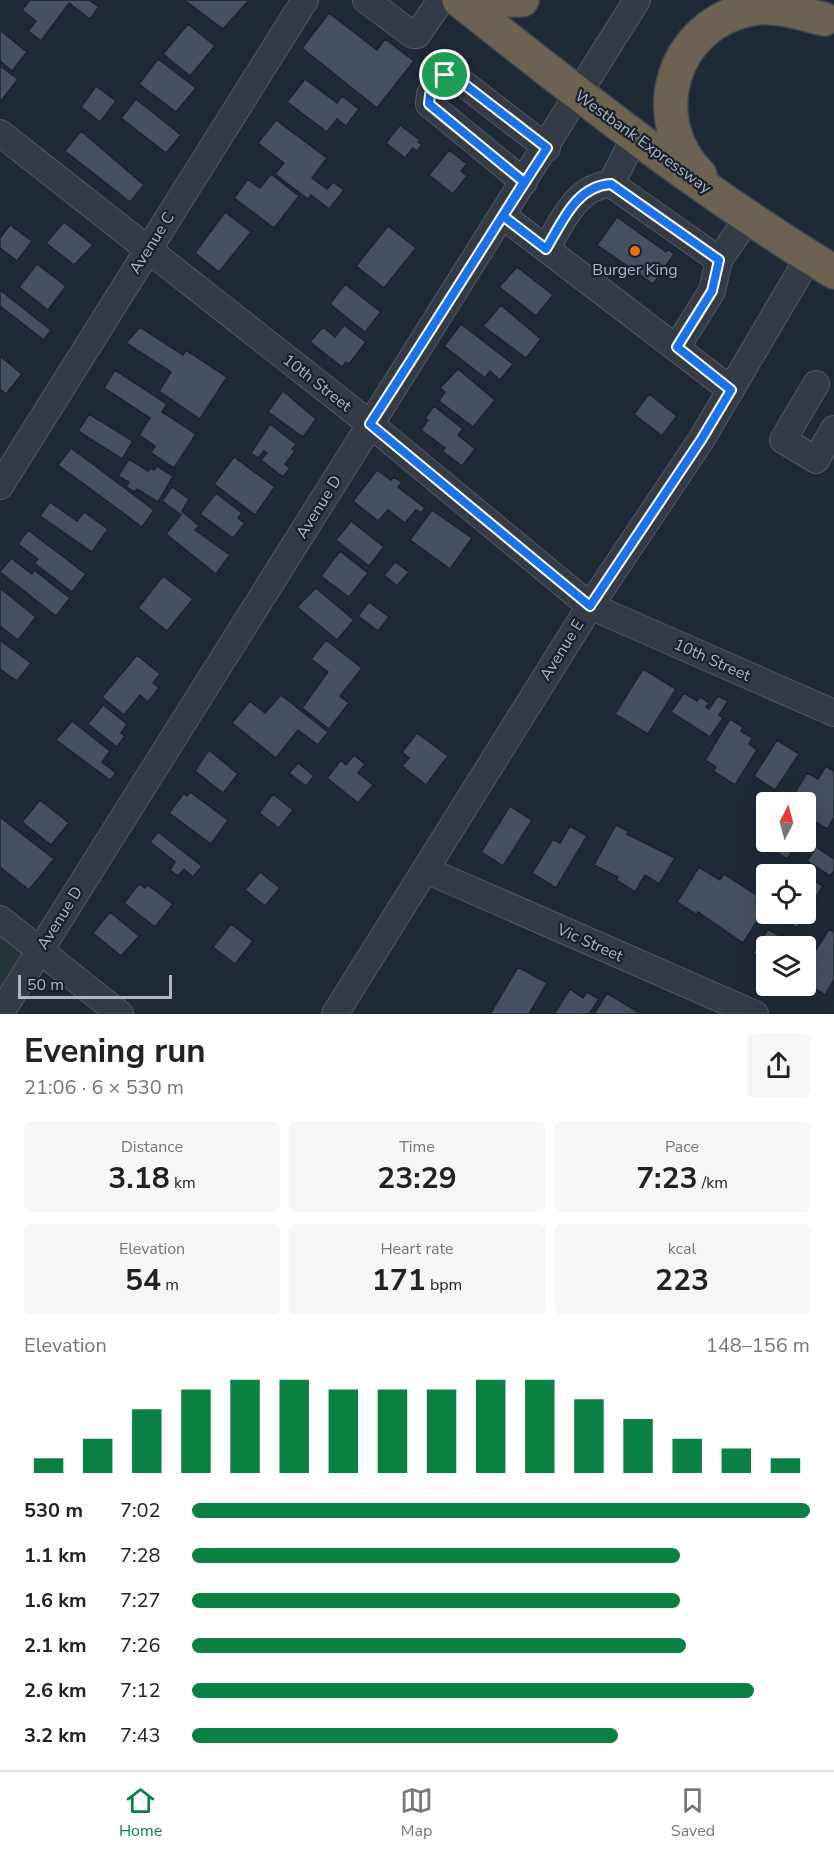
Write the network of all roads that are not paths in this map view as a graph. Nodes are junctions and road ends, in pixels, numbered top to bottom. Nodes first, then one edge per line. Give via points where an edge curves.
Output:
1 (305, 0) edge
2 (366, 0) edge
3 (441, 0) edge
4 (459, 0) edge
5 (489, 0) edge
6 (522, 0) edge
7 (637, 0) edge
8 (798, 0) edge
9 (831, 22) edge
10 (580, 96) junction
11 (0, 133) edge
12 (635, 136) junction
13 (547, 148) junction
14 (524, 182) junction
15 (611, 184) junction
16 (740, 212) junction
17 (503, 216) junction
18 (148, 249) junction
19 (546, 249) junction
20 (719, 260) junction
21 (822, 265) edge
22 (677, 347) junction
23 (816, 384) dead end
24 (731, 390) junction
25 (370, 424) junction
26 (834, 429) edge
27 (0, 486) edge
28 (590, 606) junction
29 (834, 713) edge
30 (426, 870) junction
31 (0, 919) edge
32 (40, 951) junction
33 (0, 1014) edge
34 (120, 1014) edge
35 (335, 1014) edge
36 (755, 1014) edge

1 - 18 street, Avenue C
2 - 3 street via 413,35 417,35
4 - 10 highway, Westbank Expressway
5 - 6 highway
7 - 10 street, Avenue D
8 - 9 highway
9 - 16 highway via 782,9 752,8 721,19 703,31 675,71 672,115 676,139 691,166
10 - 12 highway, Westbank Expressway
10 - 13 street, Avenue D
11 - 18 street, 10th Street
12 - 15 street
12 - 16 highway, Westbank Expressway
13 - 14 street, Avenue D
13 - 14 street via 451,74 445,75 430,94 429,104
14 - 17 street, Avenue D
15 - 19 street via 584,191
15 - 20 street
16 - 20 street
16 - 21 highway, Westbank Expressway
17 - 19 street
17 - 25 street, Avenue D
18 - 25 street, 10th Street
18 - 27 street, Avenue C
19 - 22 street
20 - 22 street via 712,291
21 - 24 street, Avenue E
22 - 24 street
23 - 26 street via 783,440 816,460
24 - 28 street, Avenue E
25 - 28 street, 10th Street
25 - 32 street, Avenue D
28 - 29 street, 10th Street
28 - 30 street, Avenue E
30 - 35 street, Avenue E
30 - 36 street, Vic Street
31 - 32 street
32 - 33 street, Avenue D
32 - 34 street

